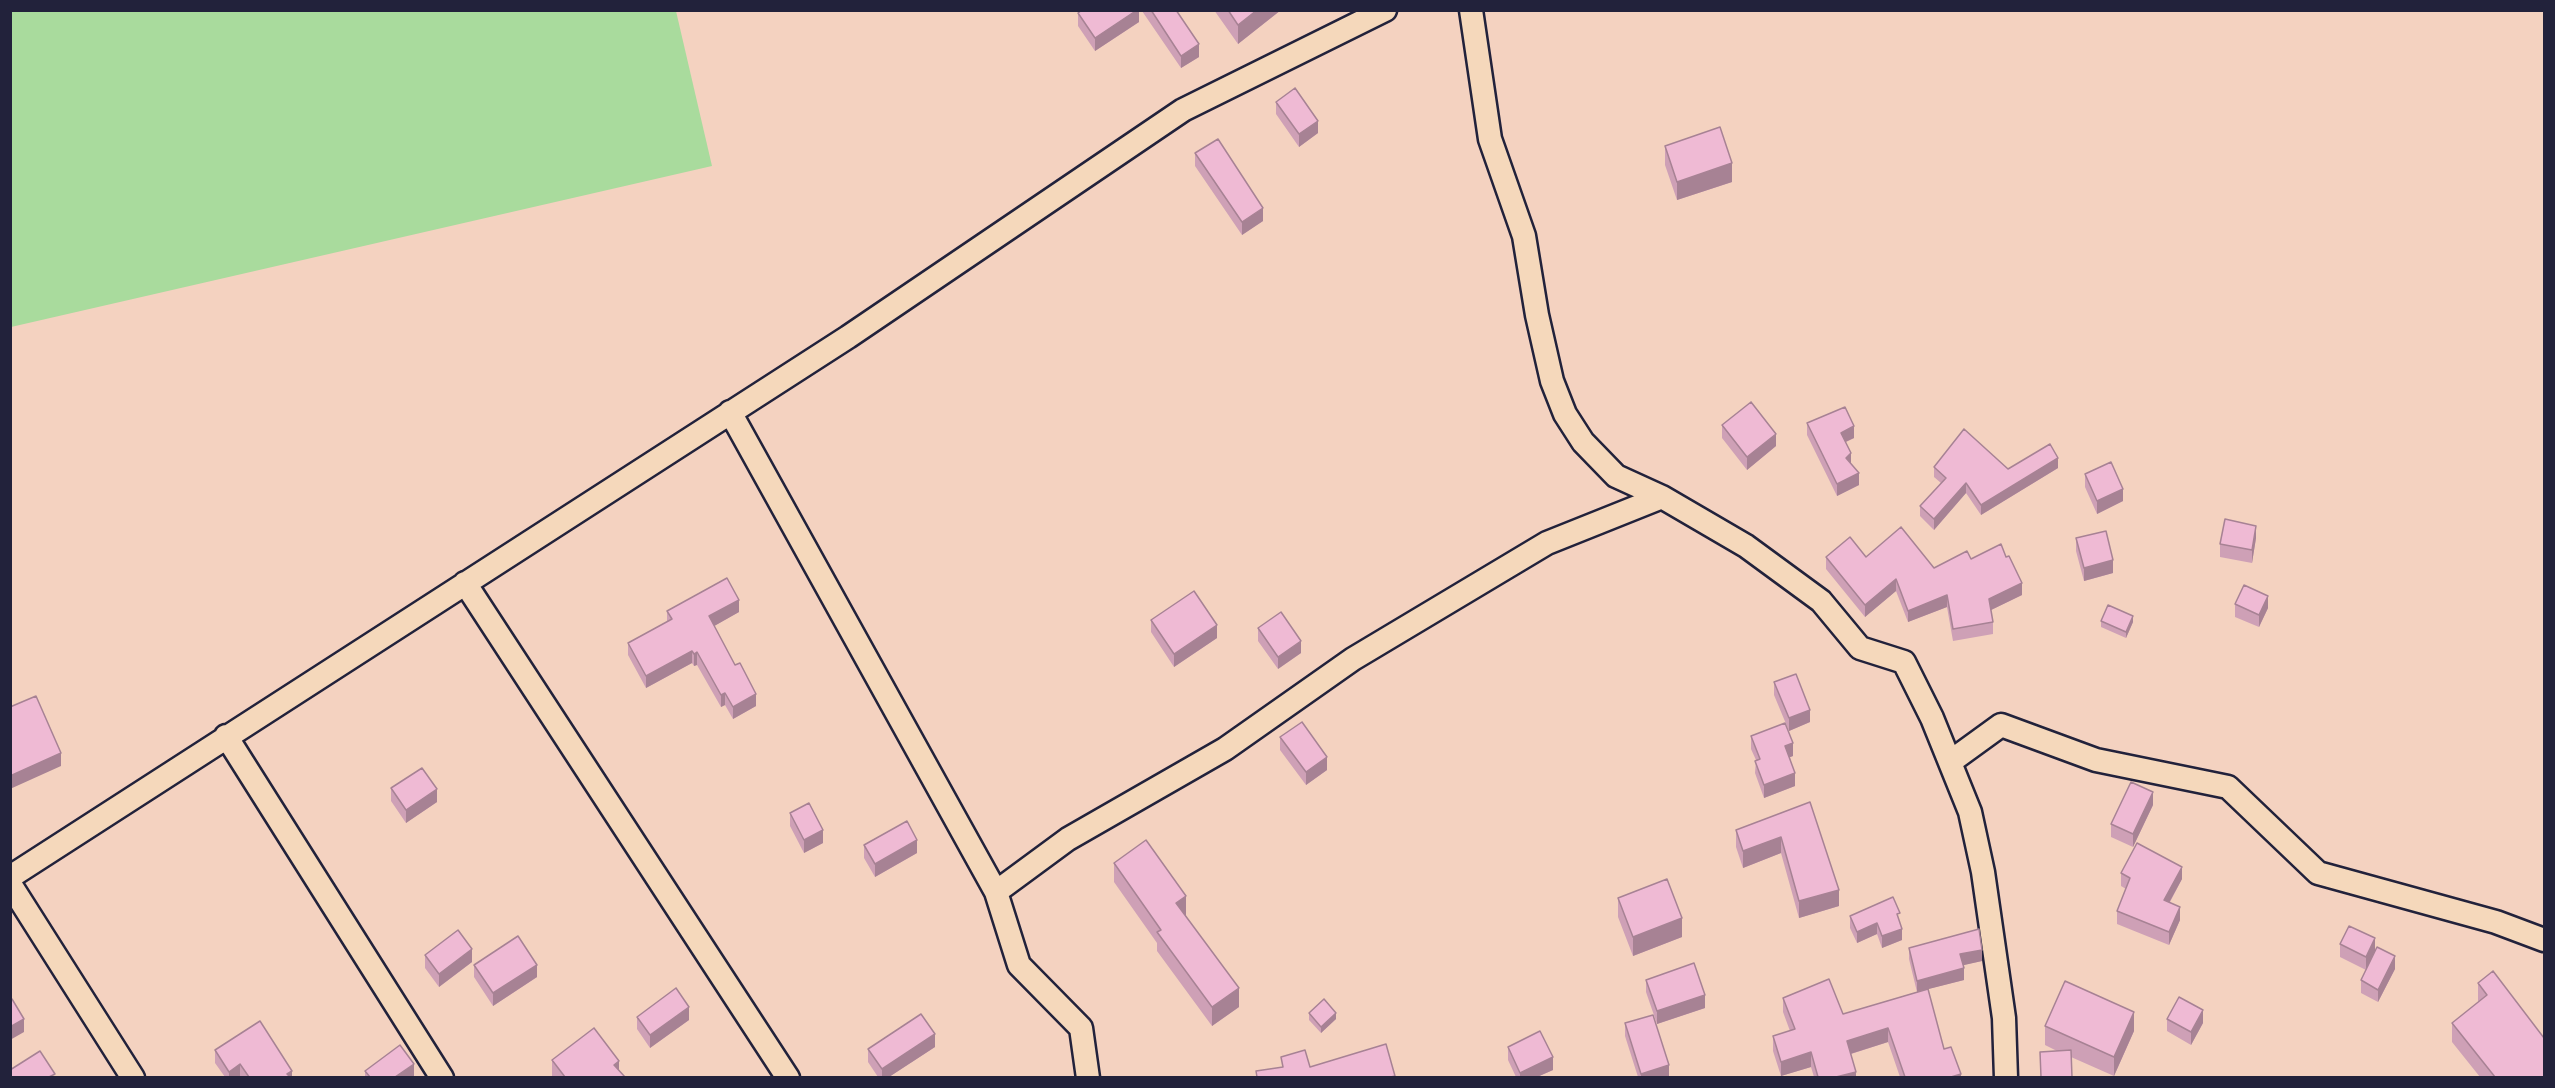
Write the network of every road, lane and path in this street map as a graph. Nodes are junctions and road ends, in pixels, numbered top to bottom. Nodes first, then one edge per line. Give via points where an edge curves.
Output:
1 (1385, 10) edge
2 (1471, 10) edge
3 (730, 412) junction
4 (1662, 497) junction
5 (465, 583) junction
6 (225, 736) junction
7 (1950, 762) junction
8 (10, 877) edge
9 (10, 884) edge
10 (996, 892) junction
11 (2544, 940) edge
12 (132, 1077) edge
13 (442, 1077) edge
14 (788, 1077) edge
15 (1088, 1077) edge
16 (2006, 1077) edge

1 - 3 street via 1183,110 848,337
2 - 4 street via 1490,139 1524,236 1545,348 1565,414 1583,442 1616,476
3 - 5 street
3 - 10 street
4 - 7 street via 1746,546 1821,602 1860,648 1904,662
4 - 10 street via 1547,543 1353,659 1225,749 1068,839
5 - 6 street
5 - 14 street
6 - 8 street
6 - 13 street
7 - 11 street via 2001,725 2096,760 2228,787 2318,873 2496,922
7 - 16 street via 1970,812 1983,872 2004,1018
9 - 12 street
10 - 15 street via 1019,964 1081,1028

